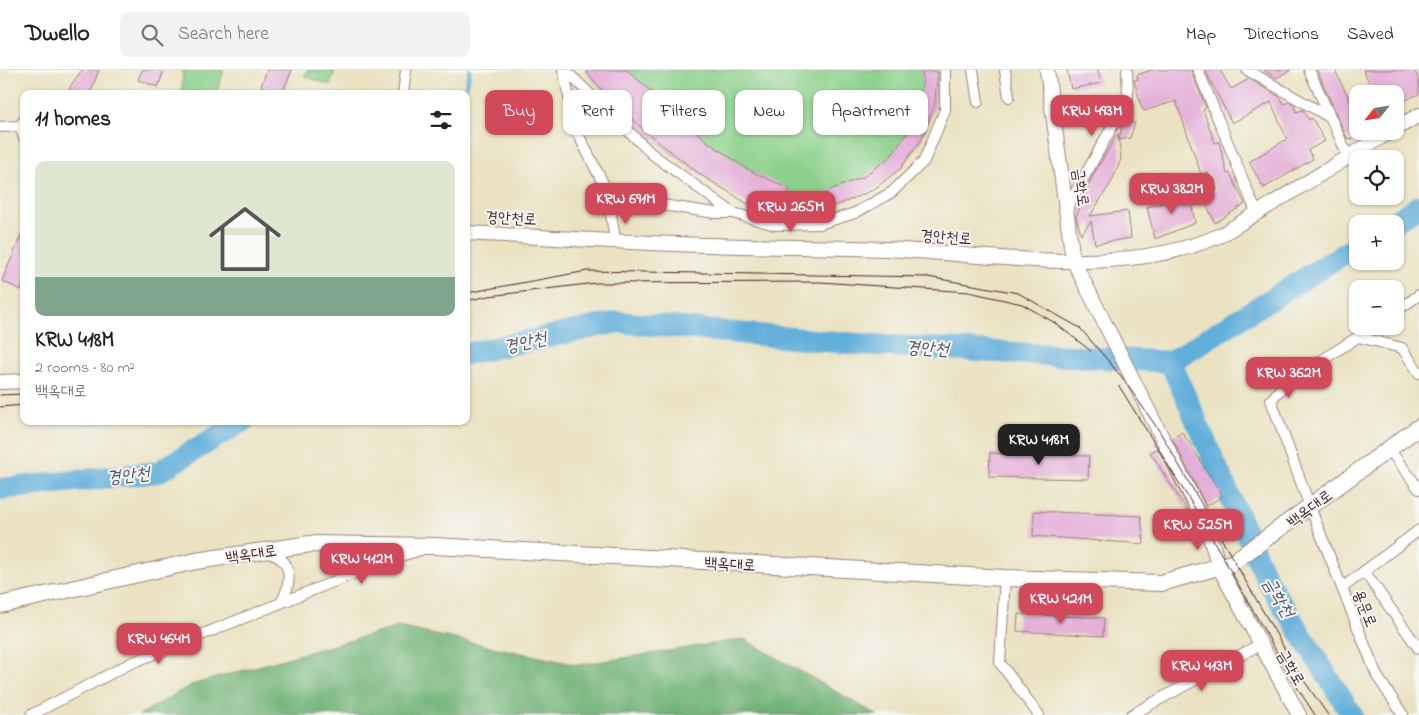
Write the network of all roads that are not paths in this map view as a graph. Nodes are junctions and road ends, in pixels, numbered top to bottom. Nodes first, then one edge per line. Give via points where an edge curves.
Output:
1 (406, 70) edge
2 (564, 70) edge
3 (945, 70) edge
4 (973, 70) edge
5 (1005, 70) edge
6 (1047, 70) edge
7 (1127, 70) edge
8 (1198, 70) edge
9 (1247, 70) edge
10 (1309, 70) edge
11 (404, 90) edge
12 (1009, 97) dead end
13 (978, 102) dead end
14 (1419, 115) edge
15 (1331, 118) junction
16 (20, 123) edge
17 (1404, 124) edge
18 (0, 127) edge
19 (1376, 140) edge
20 (1348, 156) junction
21 (607, 191) junction
22 (1068, 206) junction
23 (733, 213) junction
24 (1258, 214) junction
25 (470, 233) edge
26 (615, 240) junction
27 (1074, 260) junction
28 (1419, 295) edge
29 (1404, 306) edge
30 (1362, 335) edge
31 (1359, 337) junction
32 (1419, 374) edge
33 (20, 381) edge
34 (0, 382) edge
35 (1419, 427) edge
36 (1389, 449) junction
37 (1419, 490) edge
38 (1310, 507) junction
39 (1419, 530) edge
40 (435, 546) junction
41 (261, 552) junction
42 (1225, 565) junction
43 (1364, 572) junction
44 (1005, 578) junction
45 (1342, 588) junction
46 (281, 603) junction
47 (0, 605) edge
48 (1259, 645) junction
49 (1419, 649) edge
50 (31, 715) edge
51 (1039, 715) edge
52 (1131, 715) edge
53 (1299, 715) edge
54 (1402, 715) edge

1 - 11 street
2 - 21 street via 576,130
2 - 23 street via 652,154
3 - 23 street via 945,110 924,160 892,192 854,212 819,224 775,226
4 - 13 street
5 - 12 street
6 - 22 main road, 금학로
7 - 22 street via 1128,98
8 - 24 street
9 - 15 street
10 - 15 street
14 - 17 main road
15 - 20 street
16 - 18 street
19 - 20 main road, 경안천로
20 - 24 main road, 경안천로
21 - 23 street via 622,199
21 - 26 street
22 - 27 main road, 금학로
24 - 27 main road, 경안천로 via 1194,246 1113,260
25 - 26 main road, 경안천로
26 - 27 main road, 경안천로
27 - 42 main road, 금학로
28 - 29 street
30 - 31 street
31 - 32 street via 1402,348
31 - 38 street, 용문로 via 1285,384 1270,400
33 - 34 main road
35 - 36 main road, 백옥대로
36 - 37 street
36 - 38 main road, 백옥대로
38 - 42 main road, 백옥대로
38 - 45 street, 용문로
39 - 43 street
40 - 41 main road, 백옥대로 via 310,544
40 - 44 main road, 백옥대로
40 - 46 street via 390,559
41 - 46 street via 277,555 285,562 289,585
41 - 47 main road, 백옥대로 via 196,561
42 - 44 main road, 백옥대로 via 1161,583
42 - 48 main road, 금학로
43 - 45 street
43 - 49 street
44 - 51 street via 1000,663
45 - 54 street, 용문로 via 1377,676
46 - 50 street via 129,664
48 - 52 street
48 - 53 main road, 금학로

